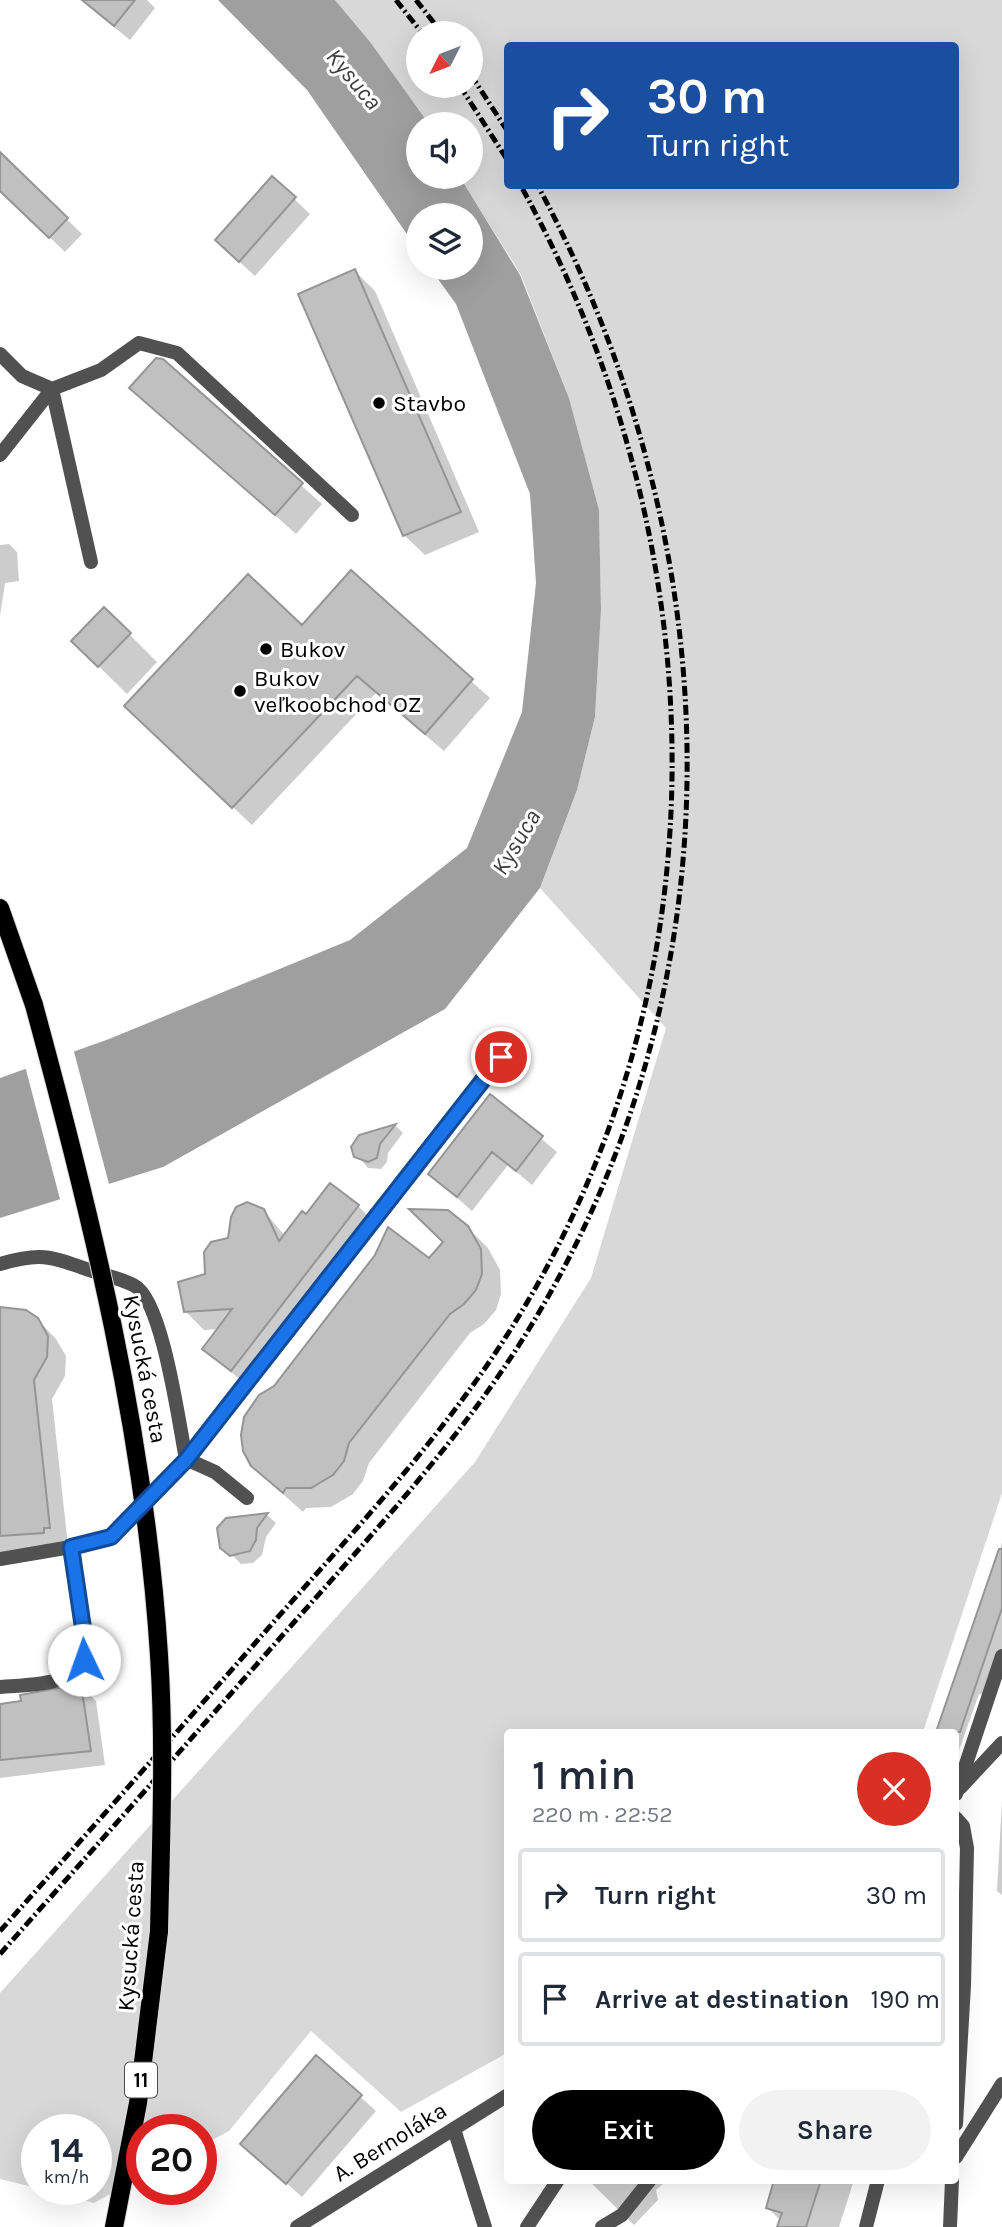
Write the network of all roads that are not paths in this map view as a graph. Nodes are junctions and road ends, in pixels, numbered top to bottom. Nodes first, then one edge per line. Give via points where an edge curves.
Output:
1 (0, 354) edge
2 (52, 389) junction
3 (0, 455) edge
4 (352, 515) dead end
5 (91, 562) dead end
6 (0, 908) edge
7 (501, 1057) dead end
8 (0, 1264) edge
9 (186, 1460) junction
10 (247, 1498) dead end
11 (71, 1547) junction
12 (0, 1559) edge
13 (1002, 1656) edge
14 (0, 1687) edge
15 (1002, 1743) edge
16 (959, 1788) edge
17 (959, 1790) edge
18 (959, 1821) edge
19 (964, 1985) junction
20 (959, 1996) edge
21 (959, 2072) edge
22 (1002, 2084) edge
23 (504, 2098) edge
24 (454, 2129) junction
25 (959, 2152) edge
26 (555, 2184) edge
27 (647, 2184) edge
28 (877, 2184) edge
29 (952, 2184) edge
30 (484, 2221) edge
31 (114, 2227) edge
32 (297, 2227) edge
33 (469, 2227) edge
34 (527, 2227) edge
35 (602, 2227) edge
36 (866, 2227) edge
37 (950, 2227) edge

1 - 2 street via 22,376
2 - 3 street
2 - 4 street via 101,370 139,343 177,353
2 - 5 street
6 - 31 main road, Kysucká cesta / 11, bridge via 34,1005 113,1323 134,1435 160,1669 159,1931 138,2103
7 - 9 street
8 - 9 street via 30,1255 54,1257 136,1286 159,1326
9 - 10 street via 215,1472
9 - 11 street via 111,1537
11 - 12 street
11 - 14 street via 84,1660 64,1678
13 - 16 street
15 - 17 street
18 - 19 street via 967,1848
19 - 20 street
19 - 21 street
22 - 25 street
23 - 24 street, A. Bernoláka
24 - 30 street
24 - 32 street, A. Bernoláka
26 - 34 street
27 - 35 street via 622,2215
28 - 36 street
29 - 37 street
30 - 33 street

